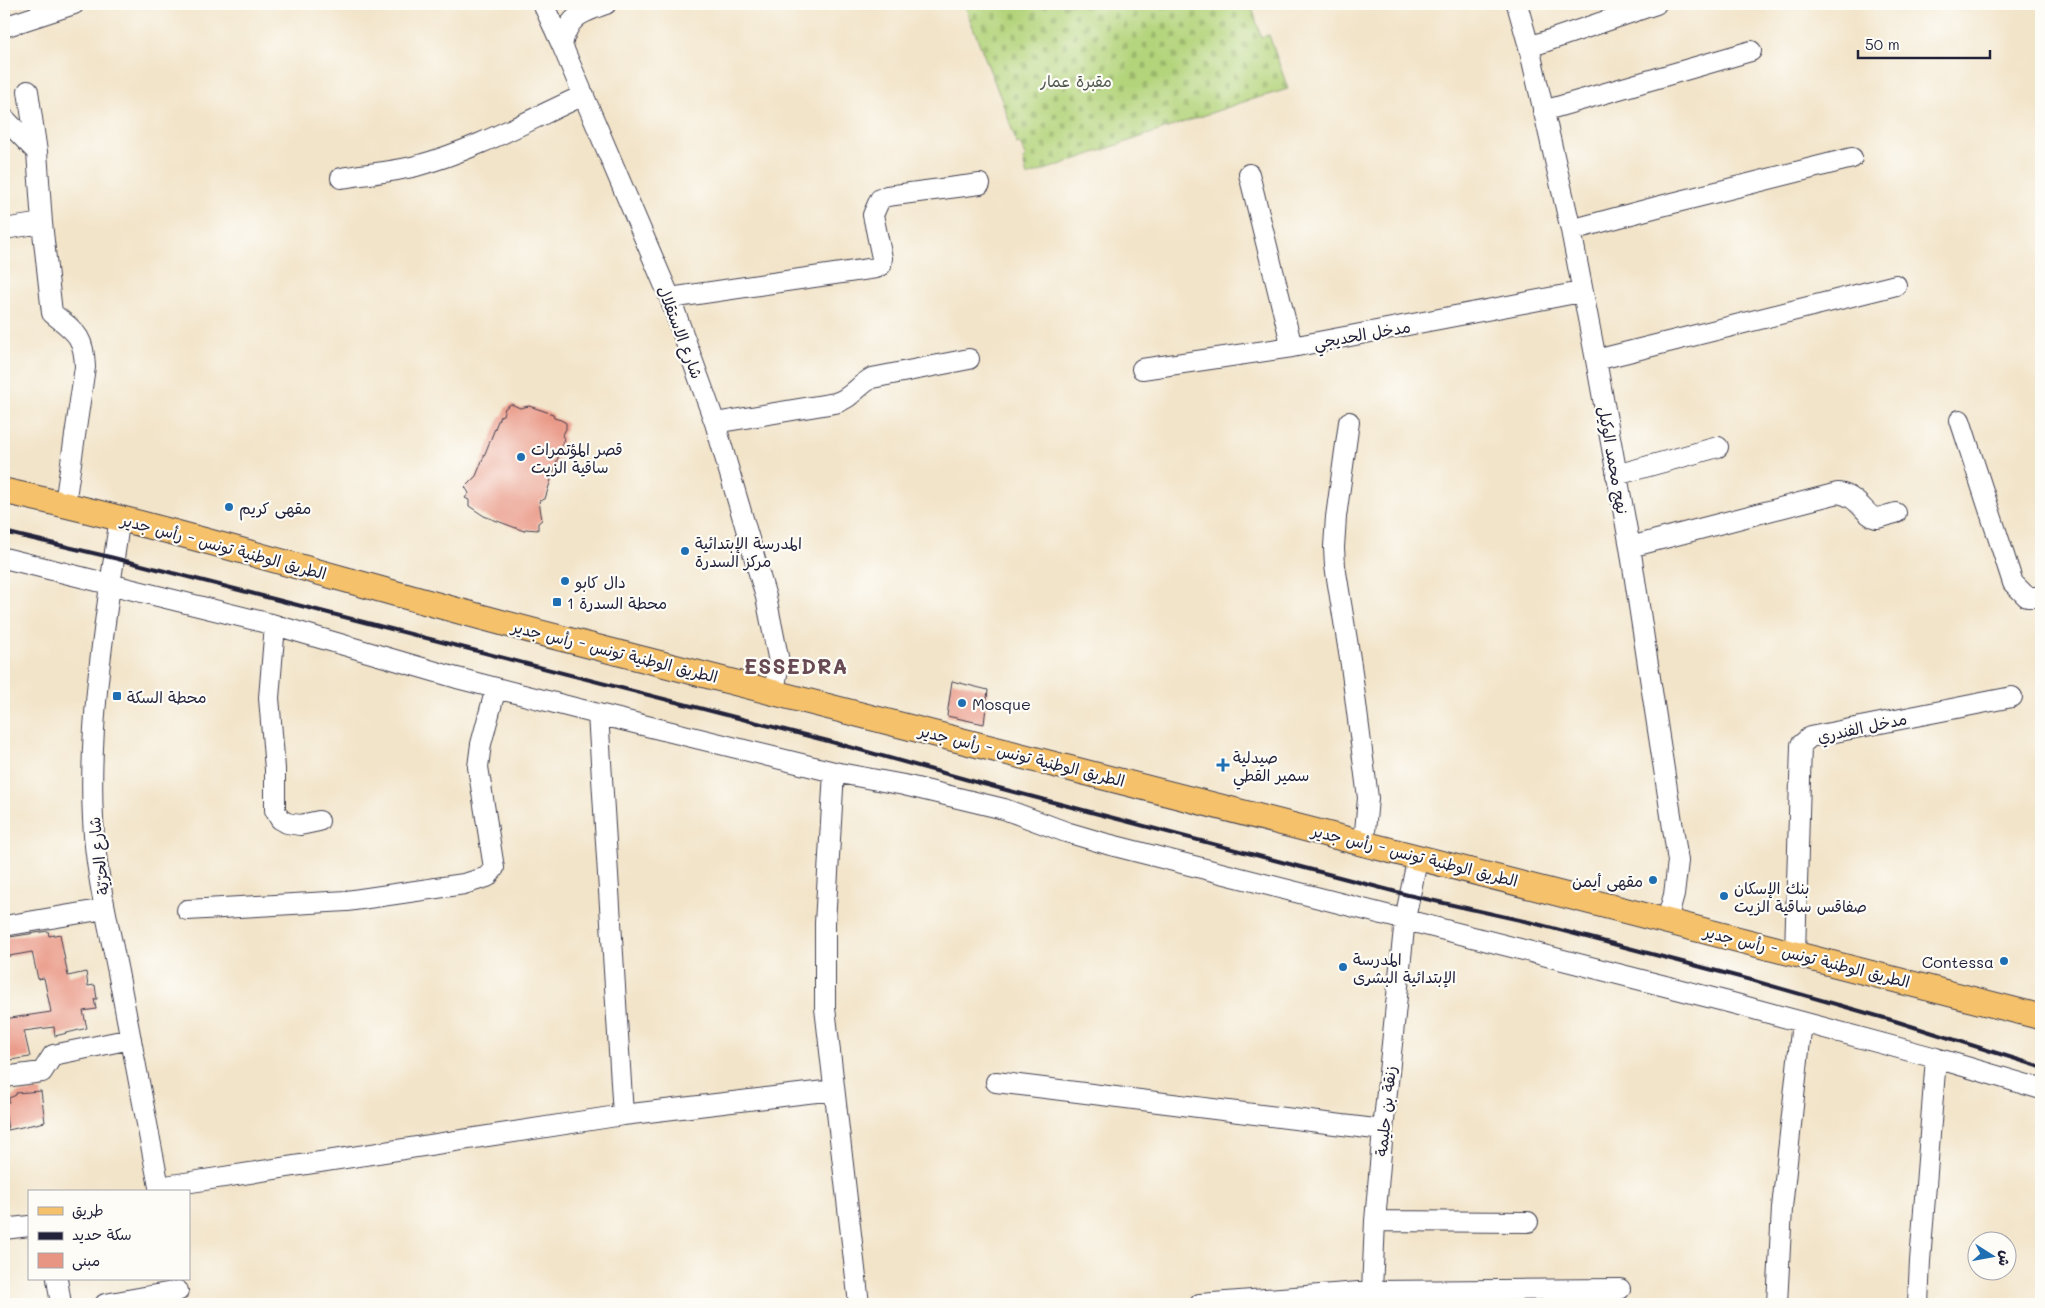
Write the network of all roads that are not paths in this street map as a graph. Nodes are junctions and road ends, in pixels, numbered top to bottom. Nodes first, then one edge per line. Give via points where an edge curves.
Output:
1 (74, 4) edge
2 (543, 4) edge
3 (606, 4) edge
4 (1517, 4) edge
5 (1656, 4) edge
6 (4, 27) edge
7 (562, 45) junction
8 (1529, 47) junction
9 (1750, 51) dead end
10 (28, 91) dead end
11 (584, 94) junction
12 (1543, 111) junction
13 (4, 118) edge
14 (37, 152) junction
15 (1852, 158) dead end
16 (1249, 174) dead end
17 (340, 178) dead end
18 (980, 184) dead end
19 (42, 223) junction
20 (4, 228) edge
21 (1571, 230) junction
22 (1896, 285) dead end
23 (1582, 292) junction
24 (670, 298) junction
25 (1292, 347) junction
26 (969, 359) dead end
27 (1596, 360) junction
28 (1142, 369) dead end
29 (1960, 420) dead end
30 (1349, 422) dead end
31 (715, 424) junction
32 (1718, 447) dead end
33 (1616, 475) junction
34 (4, 491) edge
35 (65, 504) junction
36 (1896, 513) dead end
37 (120, 517) junction
38 (1630, 547) junction
39 (4, 558) edge
40 (110, 584) junction
41 (2041, 597) edge
42 (275, 625) junction
43 (496, 688) junction
44 (774, 692) junction
45 (2012, 697) dead end
46 (598, 714) junction
47 (834, 772) junction
48 (319, 821) dead end
49 (1364, 843) junction
50 (1418, 856) junction
51 (105, 909) junction
52 (187, 910) dead end
53 (1404, 919) junction
54 (1667, 920) junction
55 (4, 926) edge
56 (1795, 953) junction
57 (2041, 1017) edge
58 (1802, 1022) junction
59 (131, 1039) junction
60 (1936, 1058) junction
61 (4, 1077) edge
62 (996, 1082) dead end
63 (833, 1090) junction
64 (2041, 1090) edge
65 (623, 1115) junction
66 (1383, 1130) junction
67 (159, 1189) edge
68 (1375, 1221) junction
69 (1528, 1222) dead end
70 (28, 1226) edge
71 (4, 1229) edge
72 (57, 1280) edge
73 (1620, 1289) dead end
74 (178, 1292) edge
75 (1374, 1298) edge
76 (61, 1304) edge
77 (105, 1304) edge
78 (859, 1304) edge
79 (1200, 1304) edge
80 (1777, 1304) edge
81 (1918, 1304) edge

1 - 6 street
2 - 7 street, شارع الاستقلال
3 - 7 street via 571,20
4 - 8 street, نهج محمد الوكيل
5 - 8 street
7 - 11 street, شارع الاستقلال
8 - 12 street, نهج محمد الوكيل
9 - 12 street
10 - 14 street
11 - 17 street via 457,152 415,166
11 - 24 street, شارع الاستقلال
12 - 21 street, نهج محمد الوكيل
13 - 14 street
14 - 19 street
15 - 21 street
16 - 25 street
18 - 24 street via 880,199 873,216 882,258 881,265 876,268
19 - 20 street
19 - 35 street via 52,312 79,338 84,348 85,367
21 - 23 street, نهج محمد الوكيل
22 - 27 street
23 - 25 street, مدخل الحديجي
23 - 27 street, نهج محمد الوكيل
24 - 31 street, شارع الاستقلال
25 - 28 street, مدخل الحديجي
26 - 31 street via 872,378 862,383 846,400 835,403
27 - 33 street, نهج محمد الوكيل
29 - 41 street via 2013,583 2027,597
30 - 49 street via 1334,547 1368,798
31 - 44 street, شارع الاستقلال via 766,597 779,662
32 - 33 street
33 - 38 street, نهج محمد الوكيل
34 - 35 main road, الطريق الوطنية تونس - رأس جدير
35 - 37 main road, الطريق الوطنية تونس - رأس جدير
36 - 38 street via 1876,518 1856,500 1838,494
37 - 40 street, شارع الحرّيّة
37 - 44 main road, الطريق الوطنية تونس - رأس جدير via 491,619
38 - 54 street, نهج محمد الوكيل via 1678,861
39 - 40 street
40 - 42 street
40 - 51 street, شارع الحرّيّة via 92,779 93,820
42 - 43 street
42 - 48 street via 269,698 275,810 288,824
43 - 46 street
43 - 52 street via 478,767 494,868 487,877 464,884 348,901
44 - 49 main road, الطريق الوطنية تونس - رأس جدير
45 - 56 street, مدخل الفندري via 1810,737 1801,745
46 - 47 street
46 - 65 street
47 - 53 street via 904,784 1004,809 1107,844
47 - 63 street via 825,922 825,1008
49 - 50 main road, الطريق الوطنية تونس - رأس جدير
50 - 53 street, زنقة بن حليمة
50 - 54 main road, الطريق الوطنية تونس - رأس جدير
51 - 55 street
51 - 59 street, شارع الحرّيّة
53 - 58 street
53 - 66 street, زنقة بن حليمة
54 - 56 main road, الطريق الوطنية تونس - رأس جدير
56 - 57 main road, الطريق الوطنية تونس - رأس جدير
58 - 60 street
58 - 80 street via 1783,1199
59 - 61 street via 52,1055 42,1072
59 - 67 street, شارع الحرّيّة
60 - 64 street
60 - 81 street
62 - 66 street
63 - 65 street
63 - 78 street
65 - 67 street
66 - 68 street, زنقة بن حليمة
68 - 69 street
68 - 75 street, زنقة بن حليمة
70 - 71 street
72 - 76 street
73 - 75 street
74 - 77 street
75 - 79 street

